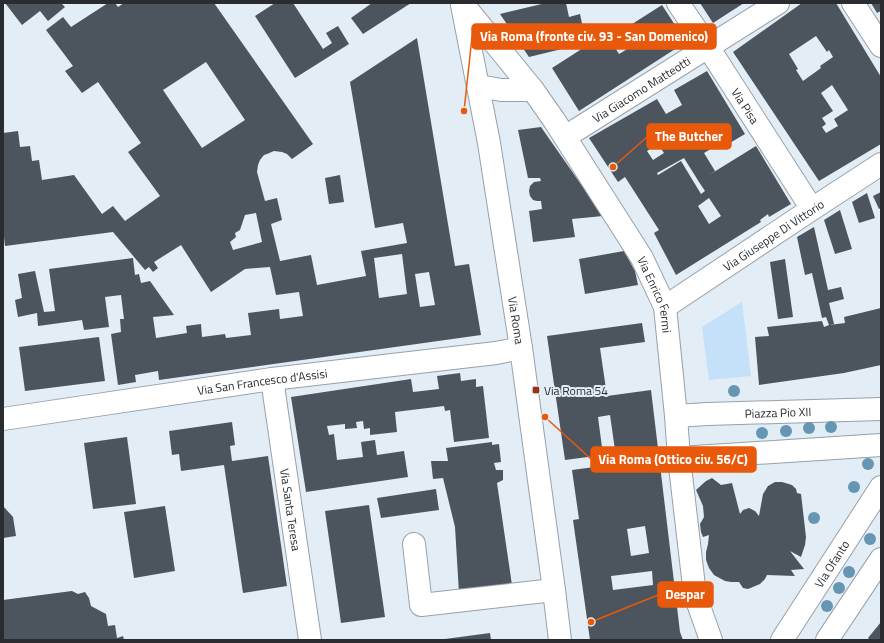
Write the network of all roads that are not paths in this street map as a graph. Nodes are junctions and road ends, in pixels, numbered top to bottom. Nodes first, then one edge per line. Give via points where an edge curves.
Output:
1 (462, 3) edge
2 (678, 3) edge
3 (778, 3) edge
4 (853, 3) edge
5 (881, 46) edge
6 (708, 47) junction
7 (479, 86) junction
8 (533, 90) junction
9 (565, 138) junction
10 (881, 164) edge
11 (812, 209) junction
12 (665, 307) junction
13 (521, 348) junction
14 (272, 378) junction
15 (881, 409) edge
16 (676, 416) junction
17 (3, 419) edge
18 (881, 445) edge
19 (679, 458) junction
20 (881, 487) edge
21 (414, 544) dead end
22 (881, 559) edge
23 (554, 590) junction
24 (310, 640) edge
25 (560, 640) edge
26 (711, 640) edge
27 (782, 640) edge
28 (827, 640) edge

1 - 7 street, Via Roma
1 - 8 street, Via Enrico Fermi
2 - 6 street, Via Pisa
3 - 6 street, Via Giacomo Matteotti
4 - 5 street
6 - 9 street, Via Giacomo Matteotti
6 - 11 street, Via Pisa
7 - 8 street via 501,90
7 - 13 street, Via Roma
8 - 9 street, Via Enrico Fermi
9 - 12 street, Via Enrico Fermi via 642,258
10 - 11 street, Via Giuseppe Di Vittorio
11 - 12 street, Via Giuseppe Di Vittorio
12 - 16 street, Via Enrico Fermi
13 - 14 street, Via San Francesco d'Assisi
13 - 23 street, Via Roma
14 - 17 street, Via San Francesco d'Assisi
14 - 24 street, Via Santa Teresa
15 - 16 street, Piazza Pio XII
16 - 19 street, Via Enrico Fermi
18 - 19 street
19 - 26 street, Via Enrico Fermi via 695,595
20 - 27 street, Via Ofanto
21 - 23 street via 421,605
22 - 28 street
23 - 25 street, Via Roma

